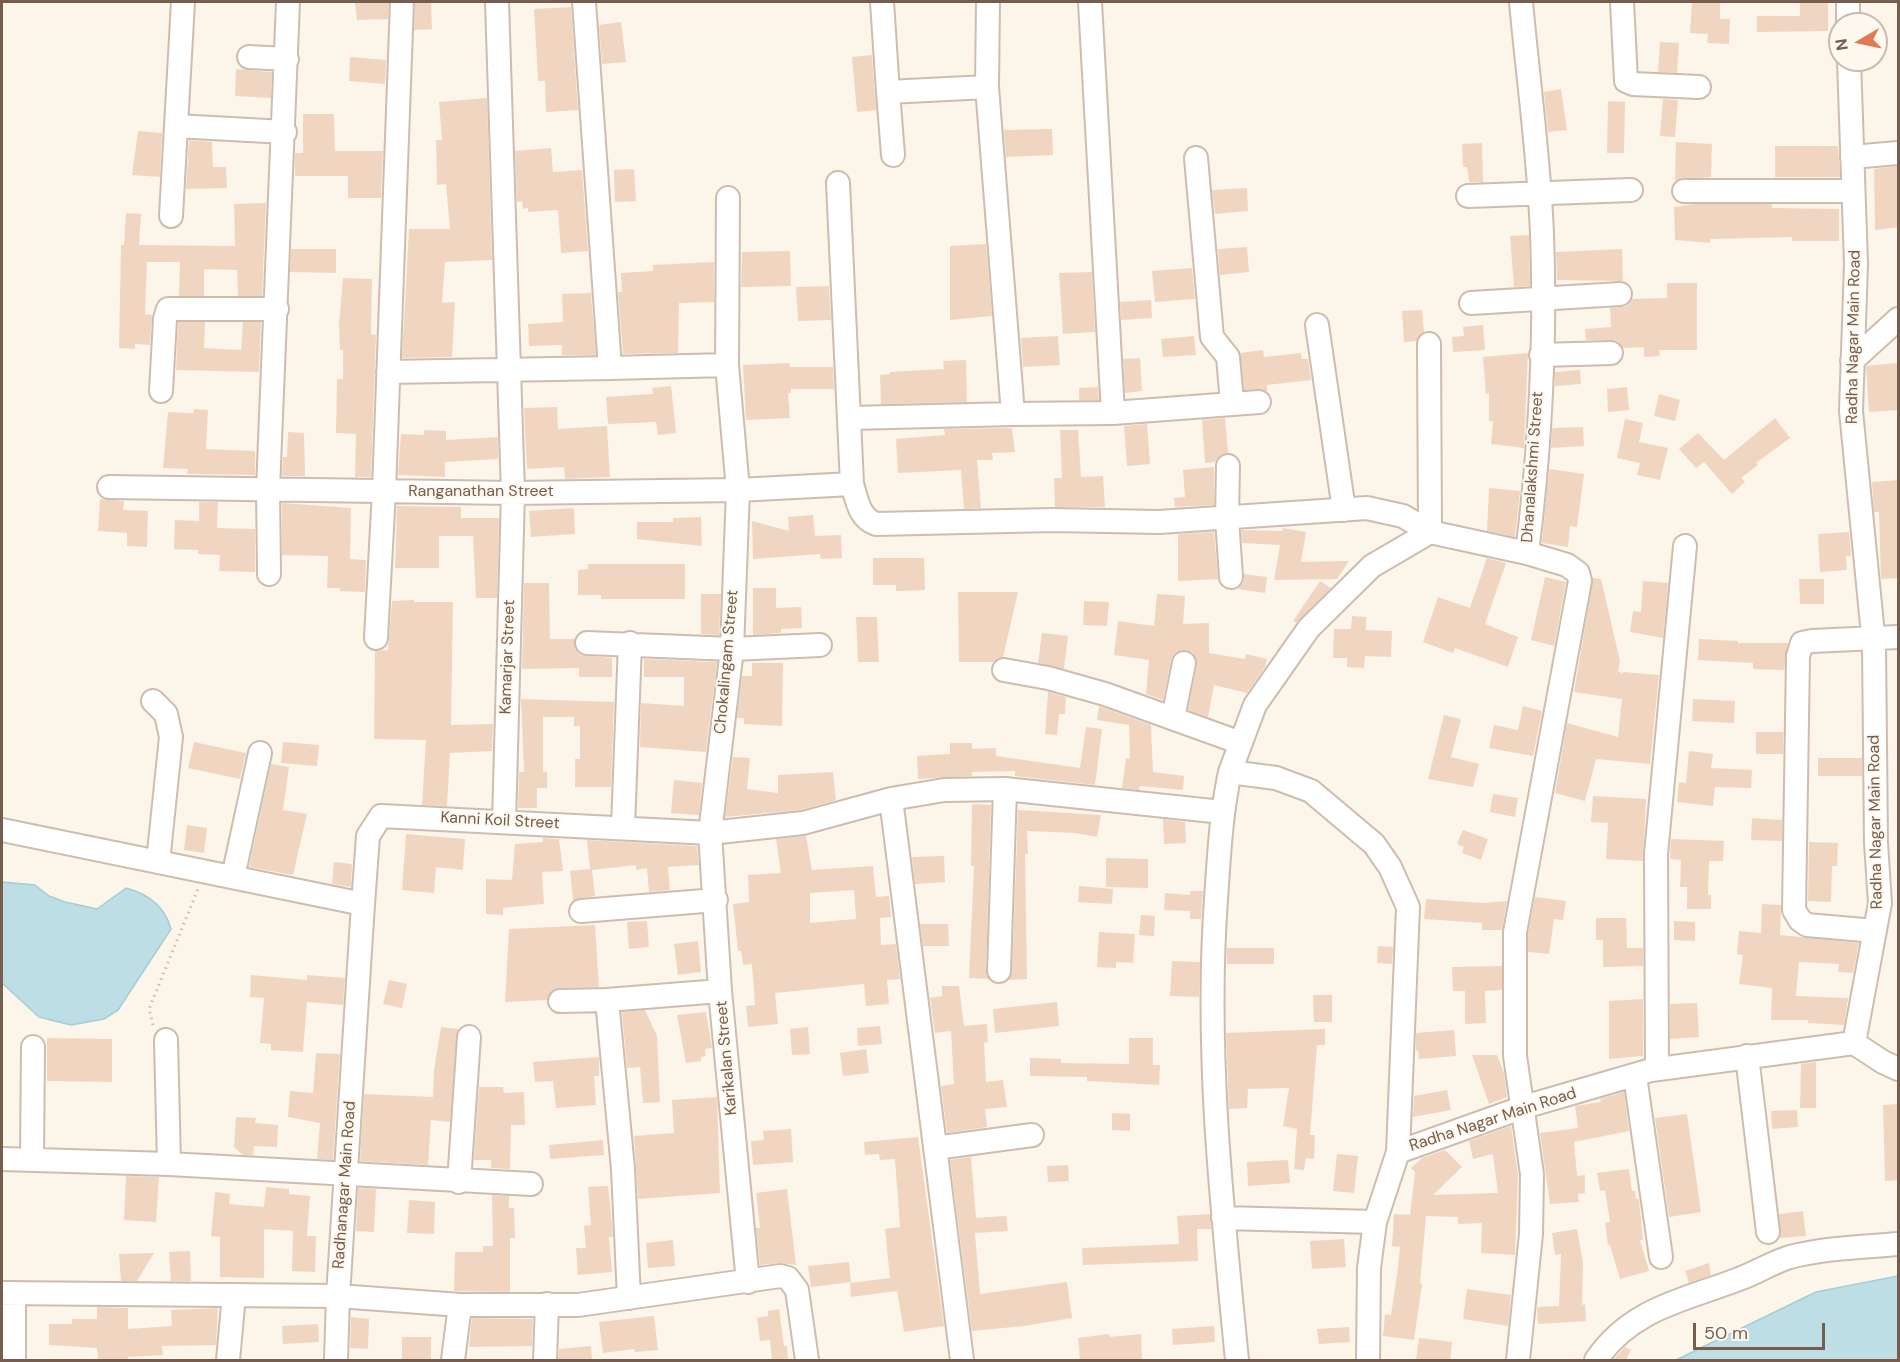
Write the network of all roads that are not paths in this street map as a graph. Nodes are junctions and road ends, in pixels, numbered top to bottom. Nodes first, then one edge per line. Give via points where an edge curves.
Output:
1 (183, 2) edge
2 (288, 2) edge
3 (402, 2) edge
4 (497, 2) edge
5 (584, 2) edge
6 (882, 2) edge
7 (988, 2) edge
8 (1090, 2) edge
9 (1521, 2) edge
10 (1622, 2) edge
11 (249, 57) dead end
12 (287, 59) junction
13 (1849, 72) edge
14 (987, 87) junction
15 (1699, 87) dead end
16 (888, 92) junction
17 (176, 126) junction
18 (285, 132) junction
19 (1899, 153) edge
20 (893, 155) dead end
21 (1196, 158) dead end
22 (1852, 158) junction
23 (838, 183) dead end
24 (1631, 190) dead end
25 (1684, 191) dead end
26 (1853, 191) junction
27 (1538, 192) junction
28 (1468, 196) dead end
29 (728, 198) dead end
30 (171, 216) dead end
31 (1620, 294) dead end
32 (1541, 297) junction
33 (1471, 303) dead end
34 (277, 309) junction
35 (1899, 319) edge
36 (1317, 326) dead end
37 (1429, 344) dead end
38 (1611, 353) dead end
39 (1541, 355) junction
40 (1852, 361) junction
41 (727, 365) junction
42 (610, 368) junction
43 (508, 369) junction
44 (388, 372) junction
45 (161, 391) dead end
46 (1259, 402) dead end
47 (1232, 403) junction
48 (1113, 413) junction
49 (1013, 414) junction
50 (850, 418) junction
51 (1228, 466) dead end
52 (852, 484) junction
53 (109, 486) dead end
54 (268, 489) junction
55 (738, 490) junction
56 (384, 491) junction
57 (513, 493) junction
58 (1344, 510) junction
59 (1227, 519) junction
60 (1430, 532) junction
61 (1685, 546) dead end
62 (1527, 553) junction
63 (269, 574) dead end
64 (1231, 577) dead end
65 (1899, 637) edge
66 (376, 638) dead end
67 (1873, 639) junction
68 (587, 643) dead end
69 (630, 643) junction
70 (820, 645) dead end
71 (732, 649) junction
72 (1184, 663) dead end
73 (1004, 670) dead end
74 (153, 701) dead end
75 (1173, 718) junction
76 (1241, 743) junction
77 (260, 753) dead end
78 (1230, 772) junction
79 (1005, 789) junction
80 (891, 799) junction
81 (1222, 812) junction
82 (504, 822) junction
83 (623, 827) junction
84 (2, 830) edge
85 (710, 834) junction
86 (158, 862) junction
87 (233, 877) junction
88 (716, 900) junction
89 (1889, 903) edge
90 (363, 904) junction
91 (581, 911) dead end
92 (1875, 931) junction
93 (999, 971) dead end
94 (720, 991) junction
95 (607, 999) junction
96 (560, 1001) dead end
97 (469, 1037) dead end
98 (166, 1040) road end
99 (1854, 1043) junction
100 (33, 1047) dead end
101 (1747, 1056) junction
102 (1899, 1069) edge
103 (1657, 1070) junction
104 (1635, 1076) junction
105 (1524, 1107) junction
106 (1032, 1136) dead end
107 (935, 1148) junction
108 (1398, 1152) junction
109 (32, 1158) junction
110 (2, 1159) edge
111 (169, 1164) junction
112 (346, 1174) junction
113 (459, 1182) junction
114 (531, 1184) dead end
115 (1223, 1218) junction
116 (1375, 1222) junction
117 (1768, 1232) dead end
118 (1899, 1244) edge
119 (1661, 1257) dead end
120 (748, 1282) junction
121 (8, 1293) edge
122 (234, 1295) junction
123 (338, 1296) junction
124 (629, 1298) junction
125 (547, 1304) junction
126 (460, 1305) junction
127 (14, 1360) edge
128 (228, 1360) edge
129 (336, 1360) edge
130 (453, 1360) edge
131 (545, 1360) edge
132 (807, 1360) edge
133 (962, 1360) edge
134 (1237, 1360) edge
135 (1368, 1360) edge
136 (1518, 1360) edge
137 (1596, 1360) edge

1 - 17 street
2 - 12 street
3 - 44 street
4 - 43 street, Kamarjar Street
5 - 42 street
6 - 16 street
7 - 14 street
8 - 48 street
9 - 27 street, Dhanalakshmi Street
10 - 15 street via 1626,81
11 - 12 street
12 - 18 street
13 - 22 street, Radha Nagar Main Road
14 - 16 street
14 - 49 street
16 - 20 street
17 - 18 street
17 - 30 street
18 - 34 street
19 - 22 street
21 - 47 street via 1212,337 1228,357
22 - 26 street, Radha Nagar Main Road
23 - 50 street
24 - 27 street
25 - 26 street
26 - 40 street, Radha Nagar Main Road via 1856,264
27 - 28 street
27 - 32 street, Dhanalakshmi Street
29 - 41 street, Chokalingam Street
31 - 32 street
32 - 33 street
32 - 39 street, Dhanalakshmi Street
34 - 45 street via 168,309
34 - 54 street
35 - 40 street
36 - 58 street
37 - 60 street
38 - 39 street
39 - 62 street, Dhanalakshmi Street
40 - 67 street, Radha Nagar Main Road via 1851,411
41 - 42 street
41 - 55 street, Chokalingam Street
42 - 43 street
43 - 44 street
43 - 57 street, Kamarjar Street
44 - 56 street
46 - 47 street
47 - 48 street
48 - 49 street
49 - 50 street
50 - 52 street
51 - 59 street
52 - 55 street, Ranganathan Street
52 - 59 street via 862,515 876,524
53 - 54 street, Ranganathan Street
54 - 56 street, Ranganathan Street
54 - 63 street
55 - 57 street, Ranganathan Street
55 - 71 street, Chokalingam Street
56 - 57 street, Ranganathan Street
56 - 66 street
57 - 82 street, Kamarjar Street
58 - 59 street
58 - 60 street via 1386,511
59 - 64 street
60 - 62 street
60 - 76 street via 1372,566 1309,628 1254,705
61 - 103 street via 1656,854
62 - 105 street, Dhanalakshmi Street via 1567,565 1578,573 1580,581 1515,932 1515,1056
65 - 67 street
67 - 89 street, Radha Nagar Main Road via 1876,843
67 - 92 street via 1812,640 1799,648 1793,894 1794,910 1807,925
68 - 69 street
69 - 71 street
69 - 83 street
70 - 71 street
71 - 85 street, Chokalingam Street
72 - 75 street
73 - 75 street via 1105,694
74 - 86 street via 166,714 171,737
75 - 76 street
76 - 78 street
77 - 87 street
78 - 81 street
78 - 108 street via 1276,778 1311,790 1374,844 1390,867 1408,907
79 - 80 street, Kanni Koil Street via 944,790
79 - 81 street, Kanni Koil Street
79 - 93 street
80 - 85 street, Kanni Koil Street via 803,823
80 - 107 street
81 - 115 street via 1212,947 1214,1106
82 - 83 street, Kanni Koil Street
82 - 90 street, Kanni Koil Street via 381,816 368,837
83 - 85 street, Kanni Koil Street
84 - 86 street
85 - 88 street, Karikalan Street
86 - 87 street
87 - 90 street
88 - 91 street
88 - 94 street, Karikalan Street
89 - 92 street, Radha Nagar Main Road
90 - 112 street, Radhanagar Main Road
92 - 99 street, Radha Nagar Main Road
94 - 95 street
94 - 120 street, Karikalan Street
95 - 96 street
95 - 124 street via 623,1169
97 - 113 street
98 - 111 street
99 - 101 street, Radha Nagar Main Road
99 - 102 street
100 - 109 street
101 - 103 street, Radha Nagar Main Road
101 - 117 street
103 - 104 street, Radha Nagar Main Road
104 - 105 street, Radha Nagar Main Road
104 - 119 street
105 - 108 street, Radha Nagar Main Road
105 - 136 street, Dhanalakshmi Street via 1532,1174 1531,1234
106 - 107 street
107 - 133 street
108 - 116 street, Radha Nagar Main Road
109 - 110 street
109 - 111 street
111 - 112 street
112 - 113 street
112 - 123 street, Radhanagar Main Road
113 - 114 street
115 - 116 street
115 - 134 street
116 - 135 street, Radha Nagar Main Road
118 - 137 street via 1788,1258 1662,1305 1623,1330
120 - 124 street
120 - 132 street via 780,1276 792,1282 797,1290
121 - 122 street
121 - 127 street
122 - 123 street
122 - 128 street
123 - 126 street
123 - 129 street, Radhanagar Main Road
124 - 125 street via 578,1305
125 - 126 street
125 - 131 street
126 - 130 street

